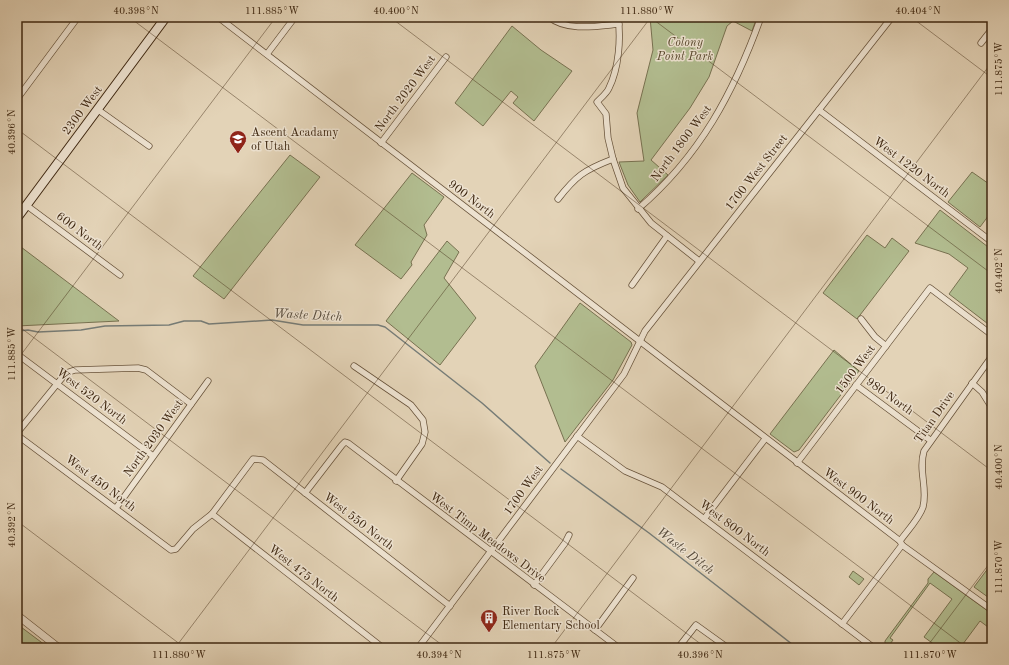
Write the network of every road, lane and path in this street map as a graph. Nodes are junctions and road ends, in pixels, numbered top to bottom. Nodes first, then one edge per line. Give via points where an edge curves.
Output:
1 (78, 17) edge
2 (166, 17) edge
3 (218, 17) edge
4 (294, 17) edge
5 (549, 17) edge
6 (618, 17) edge
7 (761, 17) edge
8 (892, 17) edge
9 (619, 24) junction
10 (992, 29) edge
11 (981, 43) dead end
12 (267, 54) junction
13 (446, 58) dead end
14 (17, 99) edge
15 (98, 109) junction
16 (819, 110) junction
17 (381, 143) junction
18 (149, 146) dead end
19 (613, 159) junction
20 (558, 199) dead end
21 (26, 205) junction
22 (638, 208) junction
23 (17, 218) edge
24 (668, 236) junction
25 (992, 242) edge
26 (699, 261) junction
27 (120, 275) dead end
28 (632, 285) dead end
29 (861, 319) dead end
30 (992, 335) edge
31 (639, 342) junction
32 (886, 346) junction
33 (17, 354) edge
34 (992, 356) edge
35 (354, 366) dead end
36 (208, 381) dead end
37 (972, 383) junction
38 (56, 384) junction
39 (856, 385) junction
40 (712, 398) joint
41 (191, 404) junction
42 (992, 408) edge
43 (17, 434) edge
44 (577, 436) junction
45 (765, 439) junction
46 (930, 440) junction
47 (153, 456) junction
48 (798, 463) junction
49 (396, 480) junction
50 (305, 493) junction
51 (116, 508) junction
52 (212, 514) junction
53 (704, 519) junction
54 (569, 535) dead end
55 (901, 543) junction
56 (491, 553) junction
57 (633, 578) dead end
58 (534, 585) junction
59 (450, 606) junction
60 (992, 610) edge
61 (17, 615) edge
62 (842, 624) junction
63 (595, 630) junction
64 (59, 648) edge
65 (384, 648) edge
66 (418, 648) edge
67 (618, 648) edge
68 (678, 648) edge
69 (728, 648) edge
70 (874, 648) edge

1 - 14 street
2 - 15 main road, 2300 West
3 - 12 street, 900 North
4 - 12 street
5 - 9 street via 565,24 585,27
6 - 9 street
7 - 22 street, North 1800 West via 746,59 714,122 671,177
8 - 16 street, 1700 West Street
9 - 19 street via 620,42 609,89 597,102 606,114
10 - 11 street
12 - 17 street, 900 North
13 - 17 street, North 2020 West
15 - 18 street
15 - 21 main road, 2300 West
16 - 25 street, West 1220 North
16 - 26 street, 1700 West Street
17 - 31 street, 900 North
19 - 20 street via 588,168 573,180
19 - 22 street via 624,188
21 - 23 main road, 2300 West
21 - 27 street, 600 North
22 - 24 street via 651,223
24 - 26 street
24 - 28 street
26 - 31 street, 1700 West Street
29 - 32 street
30 - 32 street, 1500 West via 930,288
31 - 40 street, 900 North
31 - 44 street, 1700 West via 624,374
32 - 39 street, 1500 West
33 - 38 street, West 520 North
34 - 37 street, Titan Drive
35 - 49 street via 411,405 420,415 424,426 424,438 420,449
36 - 41 street, North 2030 West
37 - 42 street via 982,392
37 - 46 street, Titan Drive
38 - 41 street via 66,373 75,370 138,368 146,370
38 - 43 street
38 - 47 street, West 520 North
39 - 46 street, 980 North
39 - 48 street, 1500 West
40 - 45 street, West 900 North
41 - 47 street, North 2030 West
43 - 51 street, West 450 North
44 - 53 street, West 800 North via 625,471 662,487
44 - 56 street, 1700 West
45 - 48 street, West 900 North
45 - 53 street
46 - 55 street, Titan Drive via 921,464 923,507
47 - 51 street, North 2030 West
48 - 55 street, West 900 North
49 - 50 street, West Timp Meadows Drive via 345,442
49 - 56 street, West Timp Meadows Drive
50 - 52 street, West 550 North via 263,460 253,460
50 - 59 street, West 550 North
51 - 52 street, West 450 North via 171,550 176,549 193,529
52 - 65 street, West 475 North
53 - 62 street, West 800 North
54 - 58 street
55 - 60 street, West 900 North
55 - 62 street, Titan Drive
56 - 58 street, West Timp Meadows Drive
56 - 59 street, 1700 West
57 - 63 street
58 - 63 street, West Timp Meadows Drive
59 - 66 street, 1700 West
61 - 64 street
62 - 70 street, West 800 North
63 - 67 street, West Timp Meadows Drive
68 - 69 street via 696,625

